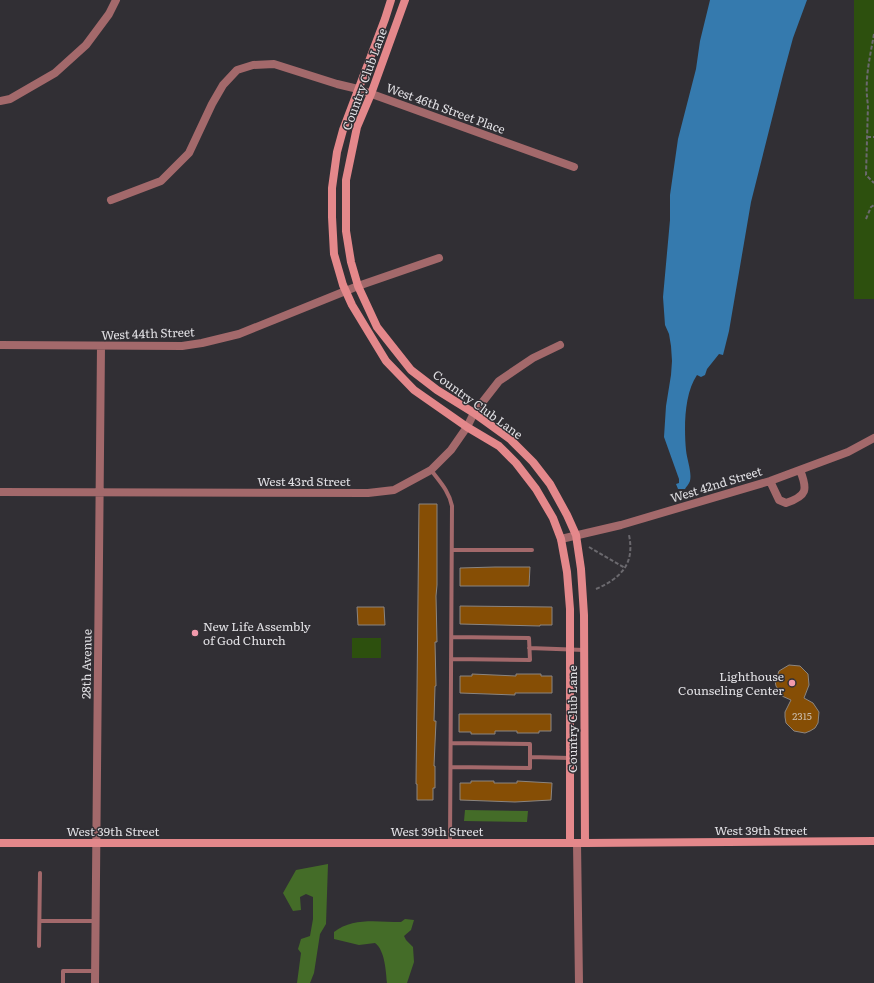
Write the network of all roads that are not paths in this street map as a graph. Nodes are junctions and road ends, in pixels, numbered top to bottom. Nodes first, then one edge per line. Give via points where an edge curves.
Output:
1 (116, 0) edge
2 (391, 0) edge
3 (405, 0) edge
4 (358, 90) junction
5 (371, 94) junction
6 (0, 101) edge
7 (574, 167) dead end
8 (111, 200) dead end
9 (439, 258) dead end
10 (358, 286) junction
11 (346, 291) junction
12 (0, 345) edge
13 (560, 345) dead end
14 (101, 346) junction
15 (474, 413) junction
16 (467, 427) junction
17 (873, 440) edge
18 (431, 470) junction
19 (800, 470) junction
20 (770, 481) junction
21 (0, 492) edge
22 (100, 493) junction
23 (576, 535) junction
24 (561, 539) junction
25 (452, 550) junction
26 (532, 550) dead end
27 (452, 637) junction
28 (529, 648) junction
29 (570, 650) junction
30 (584, 650) junction
31 (451, 659) junction
32 (451, 742) junction
33 (530, 757) junction
34 (570, 758) junction
35 (451, 767) junction
36 (874, 841) edge
37 (0, 842) edge
38 (96, 843) junction
39 (450, 843) junction
40 (577, 843) junction
41 (40, 873) dead end
42 (40, 921) junction
43 (95, 921) junction
44 (39, 946) dead end
45 (95, 971) junction
46 (63, 983) edge
47 (95, 983) edge
48 (579, 983) edge

1 - 6 street via 86,45 55,73 10,99
2 - 4 street, Country Club Lane
3 - 5 street, Country Club Lane
4 - 5 street, West 46th Street Place
4 - 8 street, West 46th Street Place via 274,64 253,65 238,70 223,84 190,153 161,181
4 - 11 street, Country Club Lane via 342,130 332,188 334,254
5 - 7 street, West 46th Street Place
5 - 10 street, Country Club Lane via 357,127 346,180 346,231
9 - 10 street, West 44th Street
10 - 11 street, West 44th Street
10 - 15 street, Country Club Lane via 377,327 411,370
11 - 14 street, West 44th Street via 239,334 202,343 182,346
11 - 16 street, Country Club Lane via 386,361 414,390
12 - 14 street, West 44th Street
13 - 15 street, West 43rd Street via 533,358 499,381
14 - 22 street, 28th Avenue
15 - 16 street, West 43rd Street
15 - 23 street, Country Club Lane via 510,439 533,462 550,484
16 - 18 street, West 43rd Street via 451,450
16 - 24 street, Country Club Lane via 499,446 516,463 536,489 553,518
17 - 19 street, West 42nd Street
18 - 22 street, West 43rd Street via 394,490 368,493
18 - 25 lane via 450,497
19 - 20 street, West 42nd Street
19 - 20 street via 805,490 798,499 786,503 779,500
20 - 23 street, West 42nd Street via 621,525
21 - 22 street, West 43rd Street
22 - 38 street, 28th Avenue
23 - 24 street, West 42nd Street
23 - 30 street, Country Club Lane via 582,569
24 - 29 street, Country Club Lane via 567,572
25 - 26 lane
25 - 27 lane
27 - 28 lane via 529,638
27 - 31 lane
28 - 29 lane
28 - 31 lane via 530,660
29 - 30 lane
29 - 34 street, Country Club Lane
30 - 40 street, Country Club Lane
31 - 32 lane
32 - 33 lane via 530,744
32 - 35 lane
33 - 34 lane
33 - 35 lane via 530,768
34 - 40 street, Country Club Lane
35 - 39 lane
36 - 40 street, West 39th Street
37 - 38 street, West 39th Street
38 - 39 street, West 39th Street
38 - 43 street, 28th Avenue
39 - 40 street, West 39th Street
40 - 48 street, Country Club Lane
41 - 42 lane
42 - 43 lane
42 - 44 lane
43 - 45 street, 28th Avenue
45 - 46 lane via 63,971
45 - 47 street, 28th Avenue

